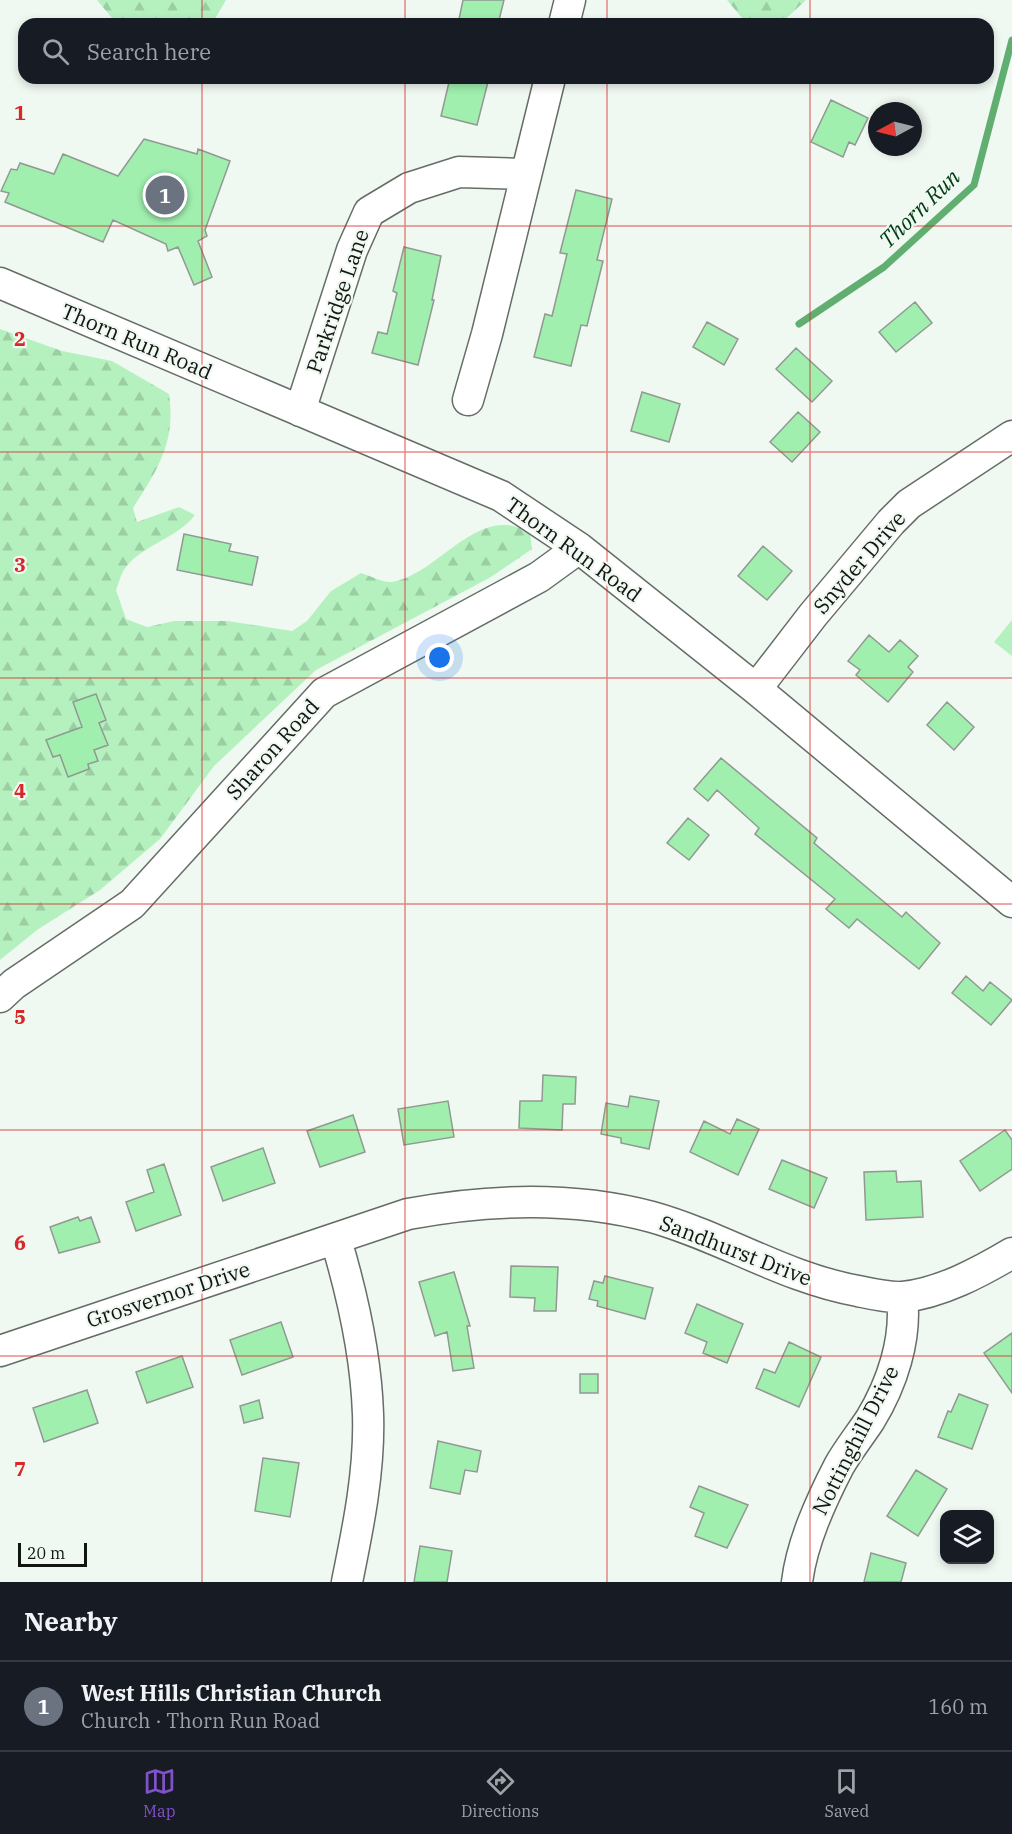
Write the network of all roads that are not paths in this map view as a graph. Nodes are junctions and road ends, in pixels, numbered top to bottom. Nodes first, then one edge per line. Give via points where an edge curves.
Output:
1 (570, 0) edge
2 (566, 18) edge
3 (548, 84) edge
4 (524, 174) junction
5 (0, 283) edge
6 (468, 400) dead end
7 (300, 411) junction
8 (1012, 436) edge
9 (579, 548) junction
10 (756, 689) junction
11 (1012, 902) edge
12 (0, 997) edge
13 (336, 1240) junction
14 (1012, 1253) edge
15 (902, 1297) junction
16 (0, 1351) edge
17 (347, 1582) edge
18 (797, 1582) edge

1 - 2 street
3 - 4 street
4 - 6 street
4 - 7 street, Parkridge Lane via 459,172 409,188 369,212 352,250
5 - 7 street, Thorn Run Road
7 - 9 street, Thorn Run Road via 501,496
8 - 10 street, Snyder Drive via 909,504 813,615
9 - 10 street, Thorn Run Road
9 - 12 street, Sharon Road via 539,577 324,693 132,904
10 - 11 street, Thorn Run Road
13 - 15 street, Sandhurst Drive via 408,1214 468,1203 562,1202 650,1217 708,1236 821,1284
13 - 16 street, Grosvernor Drive
13 - 17 street via 353,1300 368,1416 363,1483
14 - 15 street, Sandhurst Drive via 971,1275
15 - 18 street, Nottinghill Drive via 904,1317 897,1358 872,1417 840,1465 817,1515

